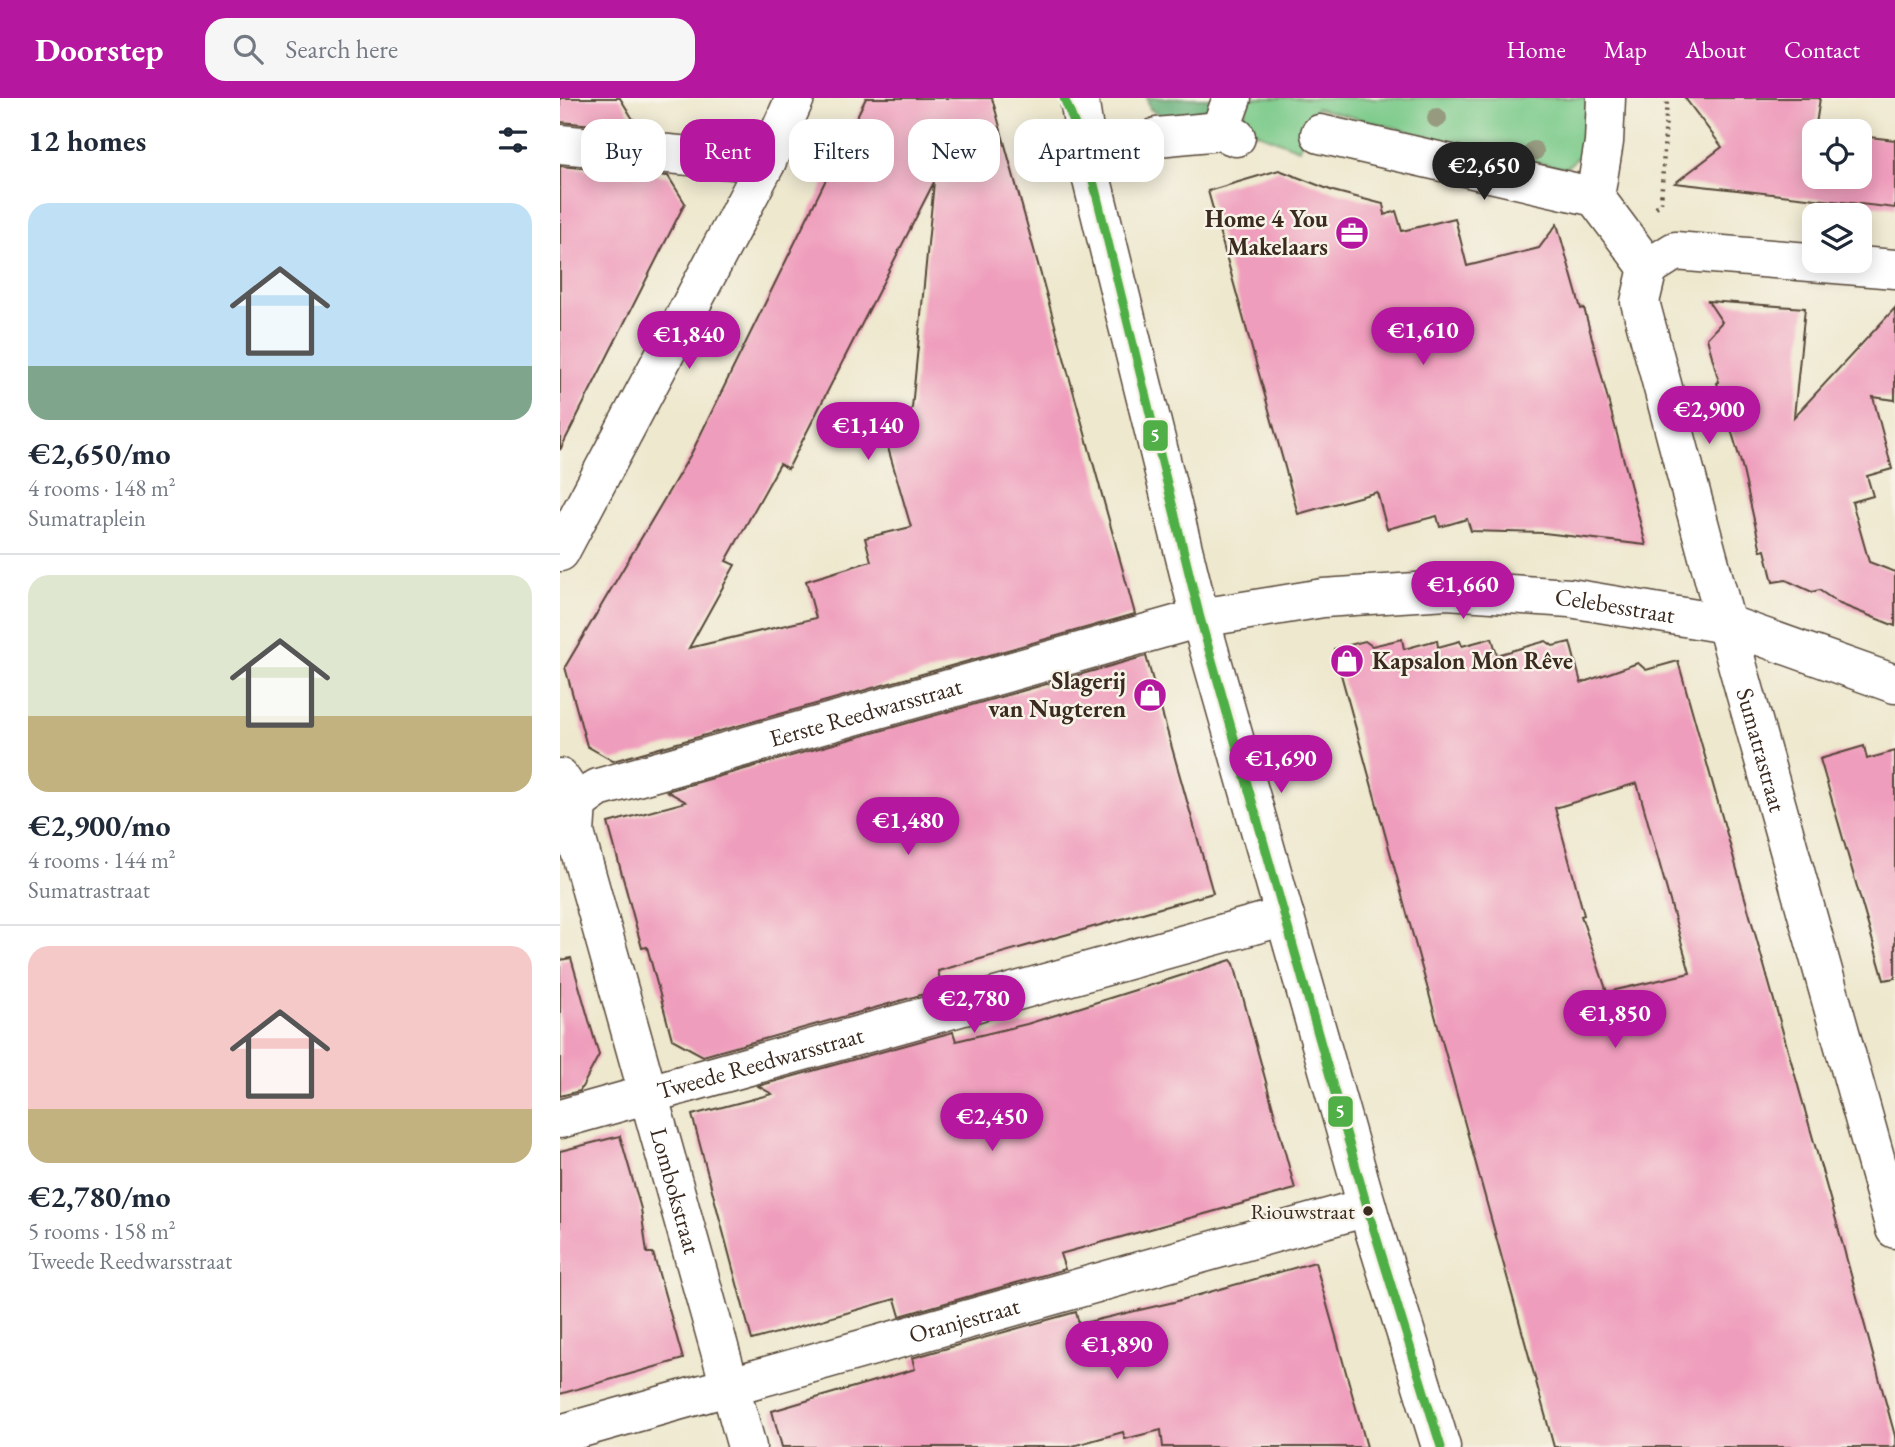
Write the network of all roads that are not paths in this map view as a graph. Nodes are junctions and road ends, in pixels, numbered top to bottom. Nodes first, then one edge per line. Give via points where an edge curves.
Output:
1 (795, 98) edge
2 (1064, 98) edge
3 (1079, 98) edge
4 (1606, 98) edge
5 (1073, 119) edge
6 (1082, 119) edge
7 (1229, 122) edge
8 (1320, 134) dead end
9 (1164, 136) edge
10 (775, 143) edge
11 (560, 144) edge
12 (680, 155) edge
13 (756, 182) edge
14 (1093, 182) edge
15 (1595, 197) junction
16 (1648, 268) junction
17 (1895, 270) edge
18 (560, 552) edge
19 (1200, 618) junction
20 (1726, 624) junction
21 (1895, 684) edge
22 (569, 790) edge
23 (1284, 916) junction
24 (647, 1096) junction
25 (560, 1119) edge
26 (1367, 1207) junction
27 (1895, 1229) edge
28 (730, 1387) junction
29 (560, 1434) edge
30 (747, 1447) edge
31 (1441, 1447) edge

1 - 10 street
2 - 5 street
3 - 6 street
4 - 15 street
7 - 9 street
8 - 15 street
11 - 12 street
13 - 18 street
14 - 19 street
15 - 16 street
16 - 17 street via 1675,251
16 - 20 street, Sumatrastraat via 1640,302
19 - 20 street, Celebesstraat via 1323,598 1447,590 1570,598
19 - 22 street, Eerste Reedwarsstraat via 598,788
19 - 23 street
20 - 21 street, Celebesstraat
20 - 27 street, Sumatrastraat
22 - 24 street, Lombokstraat via 575,833
23 - 24 street, Tweede Reedwarsstraat
23 - 26 street
24 - 25 street, Tweede Reedwarsstraat
24 - 28 street, Lombokstraat
26 - 28 street, Oranjestraat
26 - 31 street
28 - 29 street, Oranjestraat
28 - 30 street, Lombokstraat

